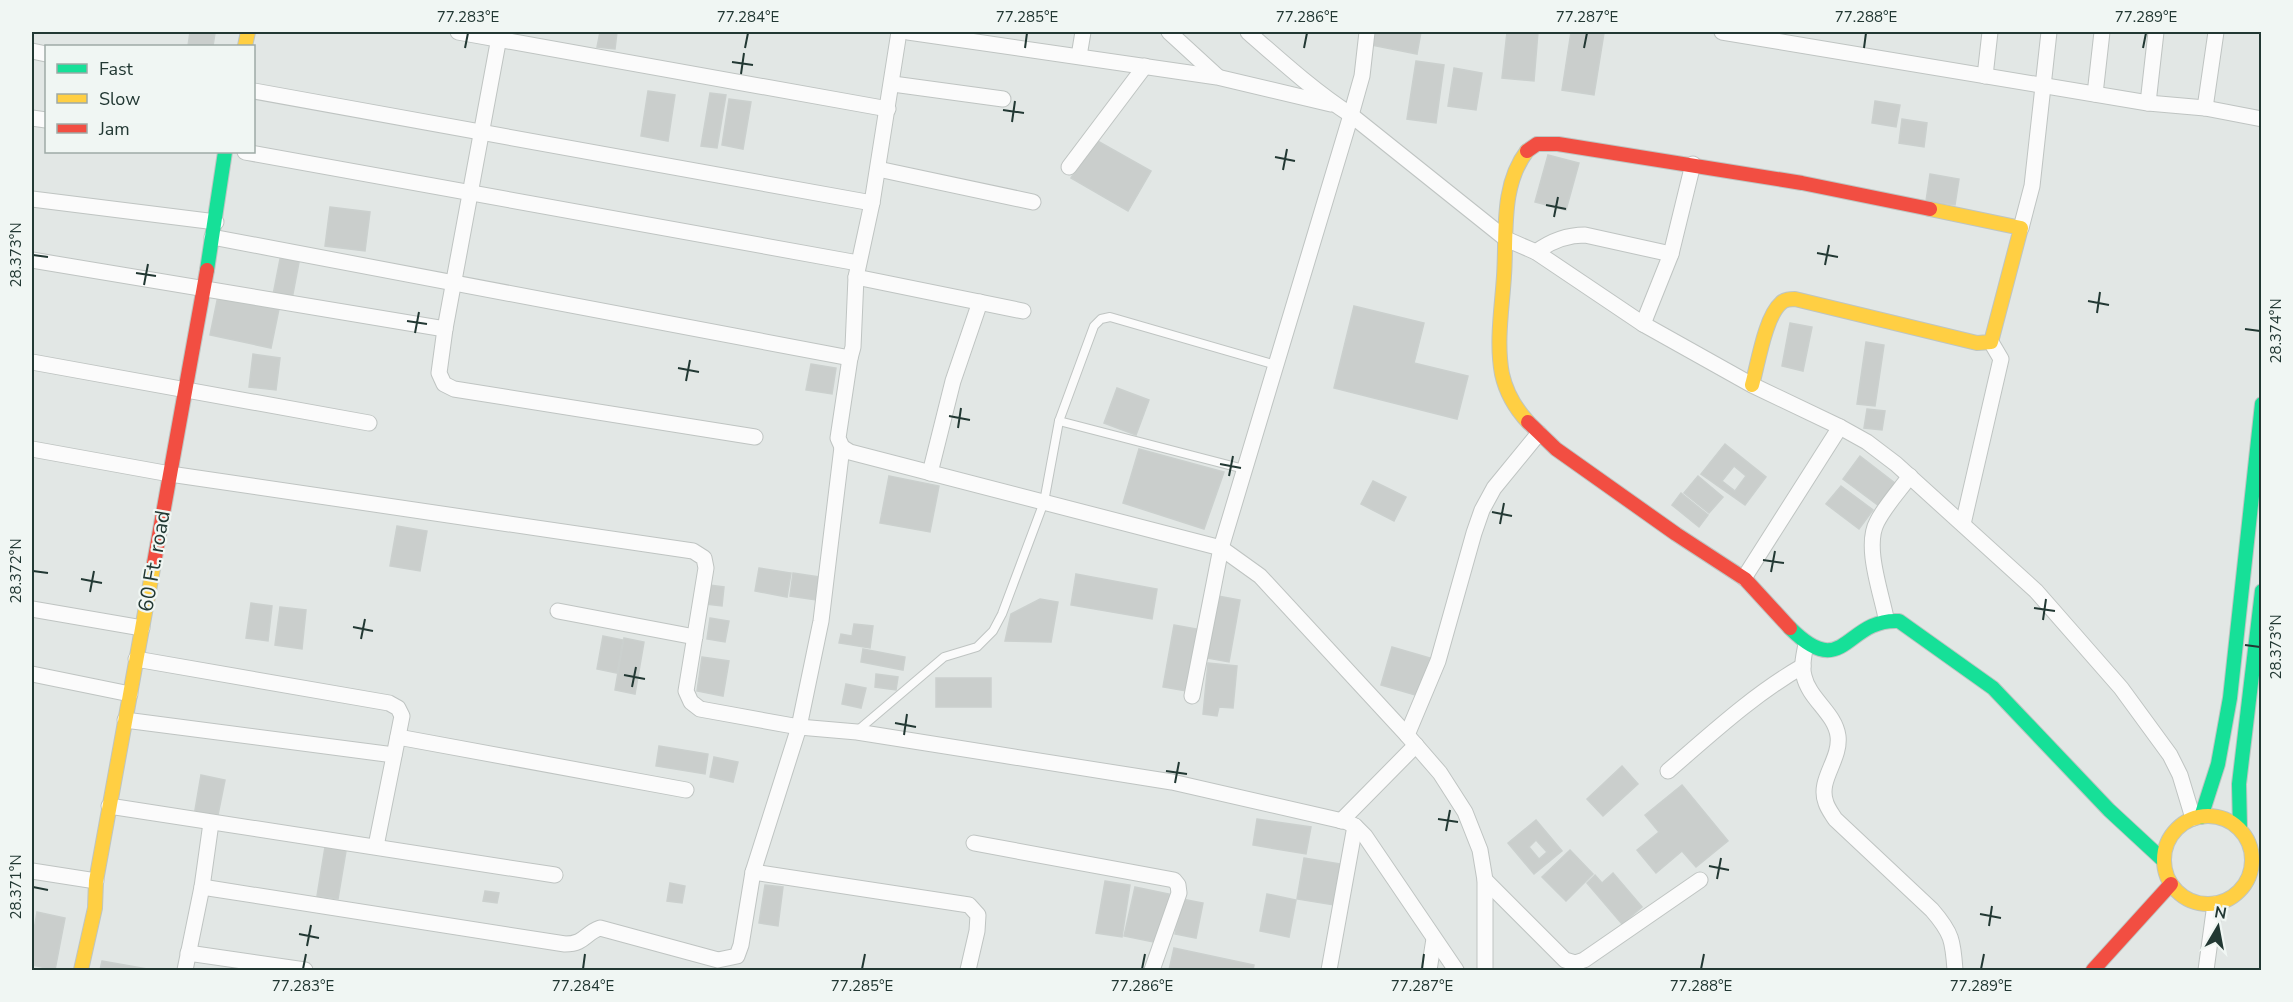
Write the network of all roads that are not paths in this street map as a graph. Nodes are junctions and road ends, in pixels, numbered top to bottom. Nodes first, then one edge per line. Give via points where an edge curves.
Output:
1 (458, 32) edge
2 (899, 32) edge
3 (908, 32) edge
4 (1083, 32) edge
5 (1168, 32) edge
6 (1248, 32) edge
7 (1366, 32) edge
8 (1722, 32) edge
9 (1990, 32) edge
10 (2049, 32) edge
11 (2102, 32) edge
12 (2156, 32) edge
13 (2216, 32) edge
14 (500, 35) edge
15 (1079, 56) junction
16 (1146, 66) junction
17 (1985, 76) junction
18 (1217, 77) junction
19 (892, 84) junction
20 (2042, 85) junction
21 (255, 91) edge
22 (2095, 94) junction
23 (1003, 99) dead end
24 (2148, 103) junction
25 (1335, 105) junction
26 (2205, 108) junction
27 (888, 110) junction
28 (1351, 115) junction
29 (2262, 119) edge
30 (482, 132) junction
31 (225, 153) edge
32 (251, 153) edge
33 (1693, 164) junction
34 (1070, 167) dead end
35 (878, 169) junction
36 (471, 193) junction
37 (32, 199) edge
38 (1033, 202) dead end
39 (872, 203) junction
40 (2021, 228) junction
41 (214, 230) junction
42 (1506, 239) junction
43 (1536, 252) junction
44 (1671, 254) junction
45 (32, 260) edge
46 (857, 270) junction
47 (454, 283) junction
48 (203, 289) junction
49 (980, 302) junction
50 (1023, 311) dead end
51 (1643, 324) junction
52 (445, 329) junction
53 (1991, 342) junction
54 (850, 358) junction
55 (32, 362) edge
56 (1276, 365) junction
57 (1752, 384) junction
58 (184, 390) junction
59 (2262, 404) edge
60 (1059, 421) junction
61 (369, 423) dead end
62 (1840, 428) junction
63 (1539, 434) junction
64 (755, 437) dead end
65 (842, 447) junction
66 (32, 449) edge
67 (1245, 469) junction
68 (930, 473) junction
69 (170, 474) junction
70 (1910, 476) junction
71 (1044, 502) junction
72 (1963, 524) junction
73 (1221, 548) junction
74 (1744, 578) junction
75 (2262, 591) edge
76 (32, 609) edge
77 (558, 611) dead end
78 (1886, 618) junction
79 (142, 628) junction
80 (695, 637) junction
81 (1806, 644) junction
82 (136, 659) junction
83 (1803, 666) junction
84 (32, 674) edge
85 (130, 694) junction
86 (1192, 696) dead end
87 (125, 720) junction
88 (799, 727) junction
89 (857, 732) junction
90 (398, 737) junction
91 (1412, 740) junction
92 (394, 755) junction
93 (1668, 771) dead end
94 (686, 790) dead end
95 (110, 806) junction
96 (2197, 818) junction
97 (211, 823) junction
98 (1348, 824) junction
99 (2240, 829) junction
100 (974, 843) dead end
101 (376, 846) junction
102 (2163, 860) junction
103 (2257, 861) edge
104 (32, 871) edge
105 (753, 872) junction
106 (555, 875) dead end
107 (1485, 880) junction
108 (1700, 880) dead end
109 (96, 881) junction
110 (2171, 884) junction
111 (202, 887) junction
112 (2216, 903) junction
113 (1434, 939) junction
114 (188, 953) junction
115 (1578, 967) edge
116 (81, 970) edge
117 (185, 970) edge
118 (305, 970) edge
119 (968, 970) edge
120 (1152, 970) edge
121 (1329, 970) edge
122 (1429, 970) edge
123 (1456, 970) edge
124 (1485, 970) edge
125 (1955, 970) edge
126 (2093, 970) edge
127 (2206, 970) edge

1 - 14 street
2 - 19 street
3 - 15 street
4 - 15 street
5 - 18 street
6 - 25 street
7 - 28 street via 1362,76
8 - 17 street
9 - 17 street
10 - 20 street
11 - 22 street
12 - 24 street
13 - 26 street
14 - 27 street
14 - 30 street
15 - 16 street
16 - 18 street
16 - 34 street
17 - 20 street
18 - 25 street
19 - 23 street
19 - 27 street
20 - 22 street
20 - 40 street via 2032,186
21 - 30 street
22 - 24 street
24 - 26 street
25 - 28 street
26 - 29 street
27 - 35 street
28 - 42 street
28 - 56 street
30 - 36 street
30 - 39 street
31 - 41 street, 60 Ft. road
32 - 36 street
33 - 40 street
33 - 42 street via 1558,144 1530,147 1510,189
33 - 44 street
35 - 38 street
35 - 39 street
36 - 46 street
36 - 47 street
37 - 41 street
39 - 46 street
40 - 53 street
41 - 47 street
41 - 48 street, 60 Ft. road
42 - 43 street
42 - 63 street via 1501,372 1516,409
43 - 44 street via 1547,244 1585,235
43 - 51 street
44 - 51 street
45 - 48 street
46 - 49 street
46 - 54 street
47 - 52 street
47 - 54 street
48 - 52 street
48 - 58 street, 60 Ft. road
49 - 50 street
49 - 68 street via 953,381
51 - 57 street
52 - 64 street via 439,373 444,384 454,389
53 - 57 street via 1977,343 1786,299 1772,318
53 - 72 street via 2001,358
54 - 65 street via 838,438
55 - 58 street
56 - 60 lane via 1110,317 1101,319 1094,326
56 - 67 street
57 - 62 street
58 - 61 street
58 - 69 street, 60 Ft. road
59 - 96 street via 2230,698 2218,764
60 - 67 lane
60 - 71 lane
62 - 70 street via 1875,448
62 - 74 street
63 - 74 street via 1676,534
63 - 91 street via 1494,488 1482,510
65 - 68 street
65 - 88 street via 821,621
66 - 69 street
67 - 73 street
68 - 71 street
69 - 79 street, 60 Ft. road
69 - 80 street via 693,551 704,558 706,568
70 - 72 street
70 - 78 street via 1872,533 1871,546
71 - 73 street
71 - 89 lane via 993,631 977,646 944,657
72 - 96 street via 2036,591 2121,688 2170,755
73 - 86 street
73 - 91 street via 1260,576
74 - 81 street
75 - 99 street via 2239,784
76 - 79 street
77 - 80 street
78 - 81 street via 1831,650
78 - 102 street via 1899,621 1993,688 2109,810
79 - 82 street, 60 Ft. road
80 - 88 street via 686,691 691,702 700,709
81 - 83 street
82 - 85 street, 60 Ft. road
82 - 90 street via 389,703 402,716
83 - 93 street via 1782,678
83 - 125 street via 1804,678 1834,723 1838,737 1823,788 1826,803 1835,819 1946,925 1953,942
84 - 85 street
85 - 87 street, 60 Ft. road
87 - 92 street
87 - 95 street, 60 Ft. road
88 - 89 street
88 - 105 street
89 - 98 street via 1172,782
90 - 92 street
90 - 94 street
91 - 98 street
91 - 107 street via 1465,812 1480,850
92 - 101 street
95 - 97 street
95 - 109 street, 60 Ft. road
96 - 99 street via 2222,818
96 - 102 street via 2176,829 2166,844
97 - 101 street
97 - 111 street
98 - 113 street via 1365,836
98 - 121 street
99 - 103 street
100 - 120 street via 1174,880 1179,893
101 - 106 street
102 - 110 street
103 - 112 street via 2240,892
104 - 109 street
105 - 111 street via 741,945 736,956 727,960 600,928 576,944 565,944
105 - 119 street via 969,905 978,915
107 - 115 street via 1554,950
107 - 124 street
108 - 115 street
109 - 116 street, 60 Ft. road
110 - 112 street via 2188,900
110 - 126 street
111 - 114 street
112 - 127 street
113 - 122 street
113 - 123 street
114 - 117 street
114 - 118 street

